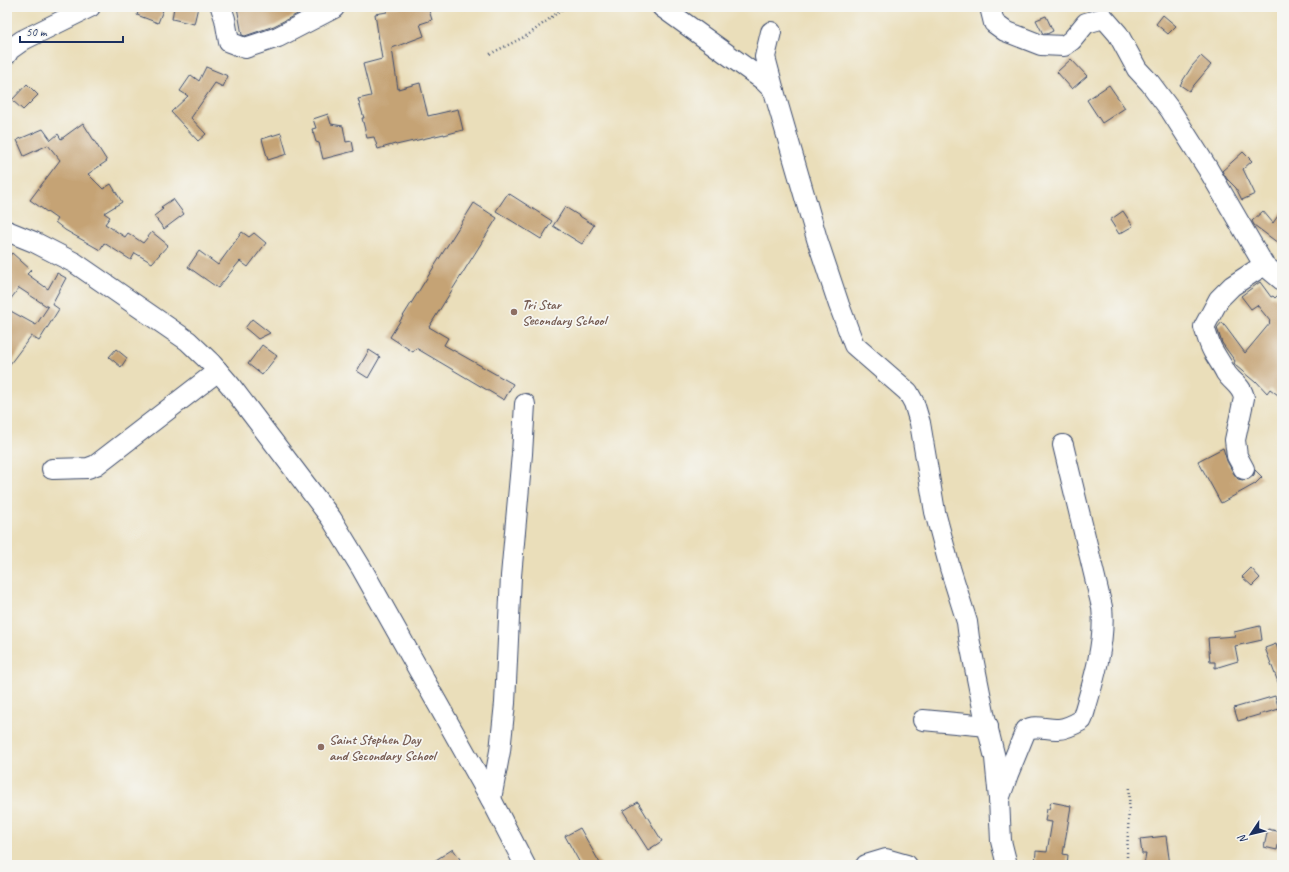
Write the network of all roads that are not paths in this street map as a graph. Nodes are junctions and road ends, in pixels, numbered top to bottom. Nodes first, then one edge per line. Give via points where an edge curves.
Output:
1 (90, 7) edge
2 (221, 7) edge
3 (662, 7) edge
4 (990, 7) edge
5 (334, 8) dead end
6 (772, 32) dead end
7 (7, 54) edge
8 (774, 91) junction
9 (7, 231) edge
10 (1264, 265) junction
11 (1282, 280) edge
12 (218, 371) junction
13 (525, 404) dead end
14 (1063, 444) dead end
15 (52, 469) dead end
16 (1244, 469) dead end
17 (923, 720) dead end
18 (988, 726) junction
19 (491, 799) junction
20 (1000, 799) junction
21 (525, 865) edge
22 (866, 865) edge
23 (907, 865) edge
24 (1007, 865) edge

1 - 7 street via 23,40
2 - 5 street via 230,42 245,48 278,37
3 - 8 street via 763,80
4 - 10 street via 994,23 1005,31 1041,45 1064,46 1086,23 1104,18 1118,34 1137,70 1171,111
6 - 8 street via 765,57
8 - 18 street via 817,239 854,345 908,392 914,403 920,423 935,512 967,622
9 - 12 street via 75,263 188,341
10 - 11 street
10 - 16 street via 1232,286 1219,299 1204,327 1212,350 1227,374 1243,392 1235,440 1237,456
12 - 15 street via 96,465 88,468
12 - 19 street via 332,518
13 - 19 street via 511,576 506,703
14 - 20 street via 1102,607 1103,638 1082,720 1059,729 1027,729
17 - 18 street
18 - 20 street
19 - 21 street
20 - 24 street via 1001,841
22 - 23 street via 886,859

